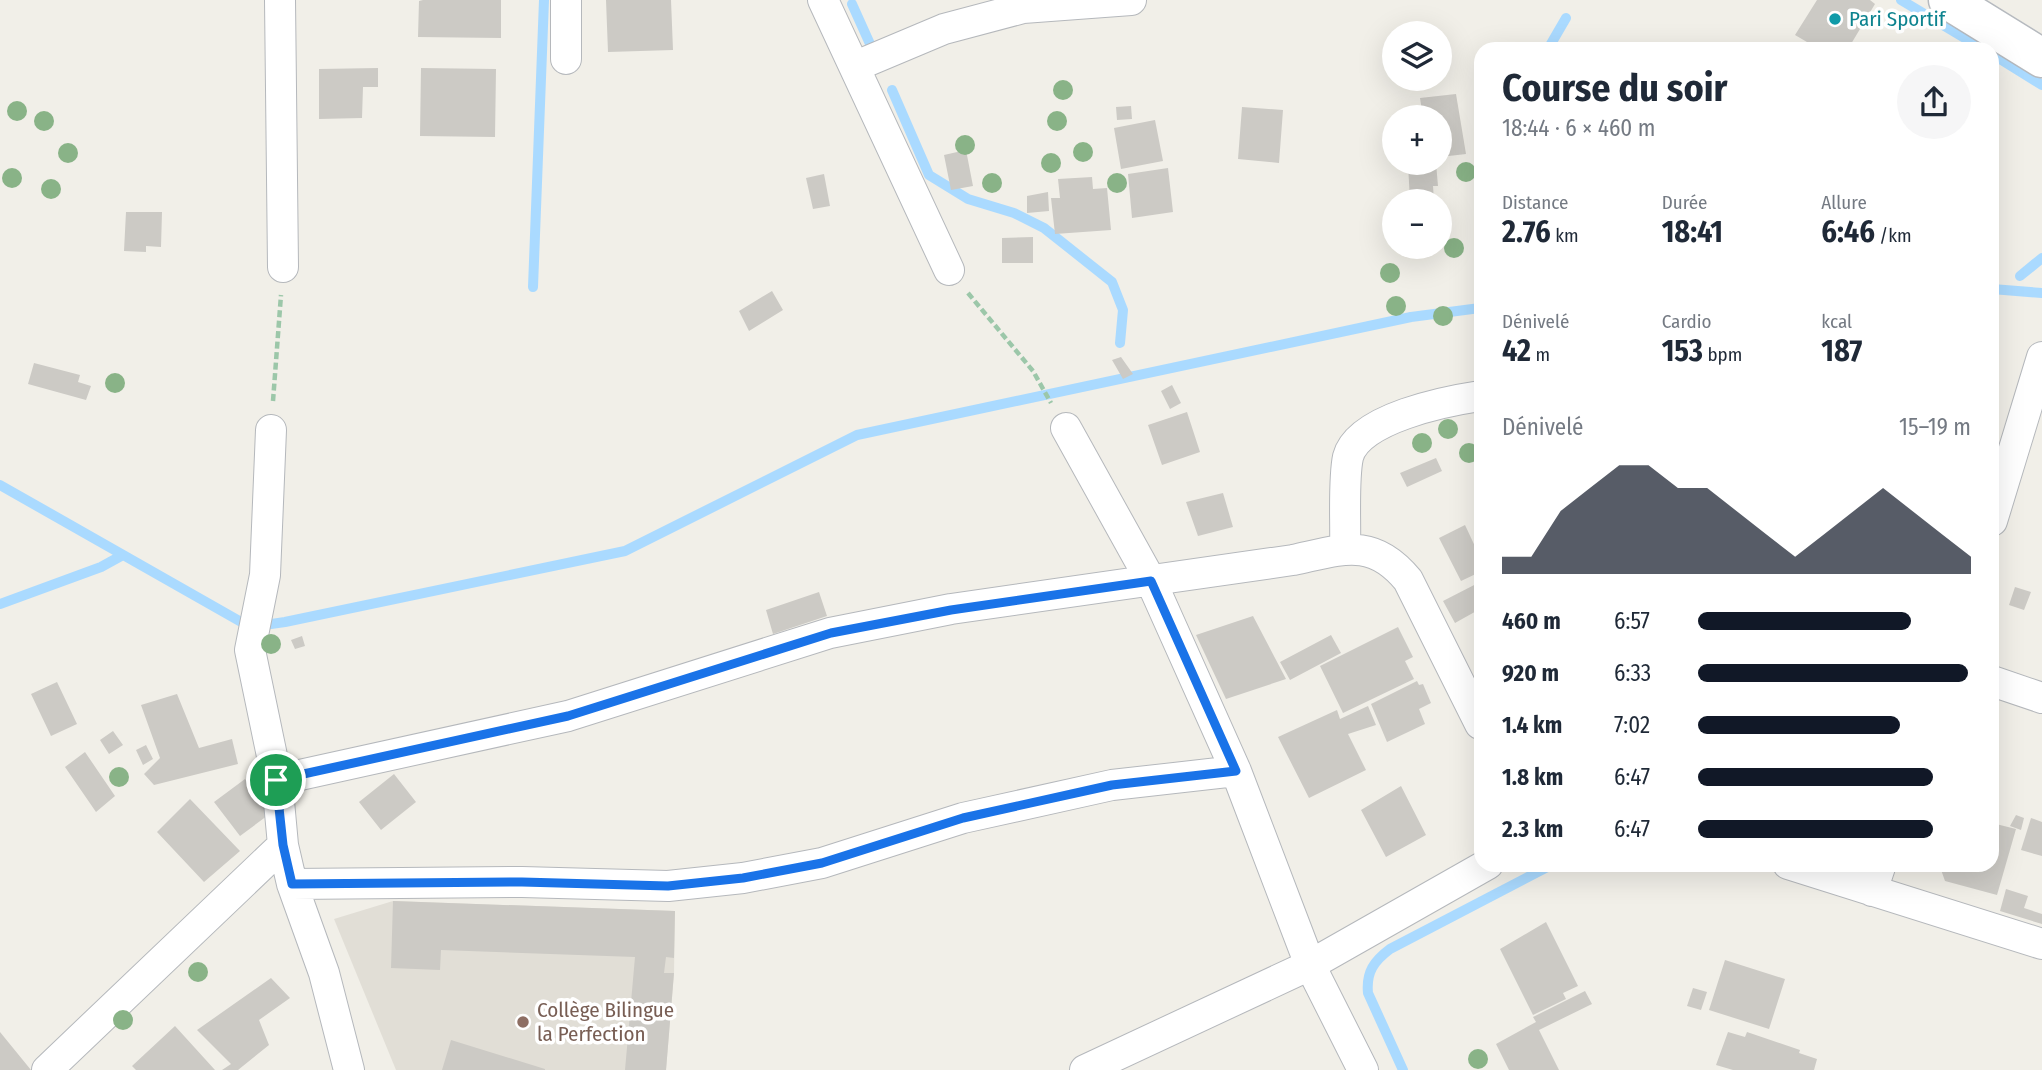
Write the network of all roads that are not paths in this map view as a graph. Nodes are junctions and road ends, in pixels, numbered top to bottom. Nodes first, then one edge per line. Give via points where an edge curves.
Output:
1 (280, 0) edge
2 (566, 0) edge
3 (823, 0) edge
4 (1131, 0) edge
5 (1948, 0) edge
6 (2042, 58) edge
7 (566, 59) dead end
8 (856, 66) junction
9 (283, 267) road end
10 (950, 270) road end
11 (2042, 357) edge
12 (1474, 397) edge
13 (1066, 428) road end
14 (271, 430) road end
15 (1999, 498) edge
16 (1345, 549) junction
17 (1151, 581) junction
18 (1999, 683) edge
19 (2042, 698) edge
20 (1474, 712) edge
21 (1236, 771) junction
22 (276, 780) junction
23 (283, 845) junction
24 (1474, 872) edge
25 (1838, 872) edge
26 (1876, 878) edge
27 (292, 884) junction
28 (2042, 944) edge
29 (1310, 965) junction
30 (47, 1070) edge
31 (349, 1070) edge
32 (1085, 1070) edge
33 (1363, 1070) edge

1 - 9 street
2 - 7 street
3 - 8 street
4 - 8 street via 1023,8 944,29
5 - 6 main road
8 - 10 street
11 - 15 street
12 - 16 street via 1390,420 1363,436 1349,455
13 - 17 street
14 - 22 street via 265,575 250,650
16 - 17 street
16 - 20 street via 1368,549 1395,564 1408,580
17 - 21 street
17 - 22 street via 831,633 568,716
18 - 19 street
21 - 27 street via 1112,785 963,818 822,863 743,878 668,886
21 - 29 street
22 - 23 street
23 - 27 street
23 - 30 street
24 - 29 street
25 - 26 street
26 - 28 street
27 - 31 street via 324,973
29 - 32 street
29 - 33 street

